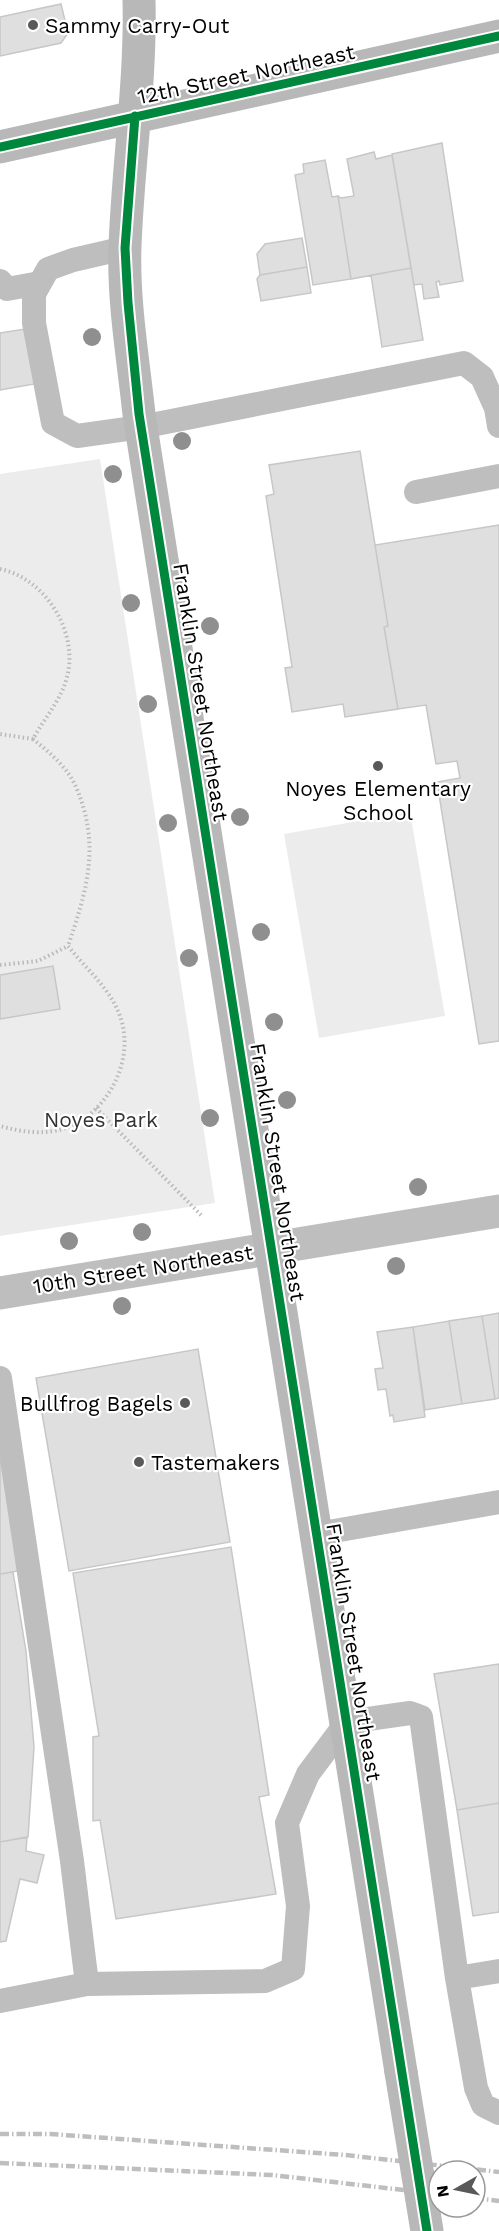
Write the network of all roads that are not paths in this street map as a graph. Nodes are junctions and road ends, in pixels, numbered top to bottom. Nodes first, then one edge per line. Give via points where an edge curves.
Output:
1 (139, 0) edge
2 (499, 36) edge
3 (135, 117) junction
4 (0, 147) edge
5 (125, 248) junction
6 (40, 283) junction
7 (2, 288) edge
8 (499, 426) edge
9 (141, 427) junction
10 (499, 476) edge
11 (416, 492) dead end
12 (499, 1211) edge
13 (272, 1248) junction
14 (0, 1293) edge
15 (0, 1378) edge
16 (499, 1502) edge
17 (317, 1534) junction
18 (347, 1722) junction
19 (499, 1971) edge
20 (457, 1978) junction
21 (87, 1984) junction
22 (0, 2001) edge
23 (499, 2113) edge
24 (427, 2231) edge

1 - 3 street, Franklin Street Northeast
2 - 3 street, 12th Street Northeast
3 - 4 street, 12th Street Northeast
3 - 5 street, Franklin Street Northeast
5 - 6 lane via 48,269
5 - 9 street, Franklin Street Northeast
6 - 7 lane
6 - 9 lane via 34,294 34,323 53,423 77,436
8 - 9 lane via 496,408 482,377 464,363
9 - 13 street, Franklin Street Northeast
10 - 11 lane
12 - 13 street, 10th Street Northeast
13 - 14 street, 10th Street Northeast
13 - 17 street, Franklin Street Northeast
15 - 21 lane
16 - 17 lane
17 - 18 street, Franklin Street Northeast
18 - 20 lane via 410,1713 420,1717
18 - 21 lane via 308,1774 287,1823 298,1906 293,1970 265,1981
18 - 24 street, Franklin Street Northeast, bridge
19 - 20 lane
20 - 23 lane via 476,2088 483,2105
21 - 22 lane

